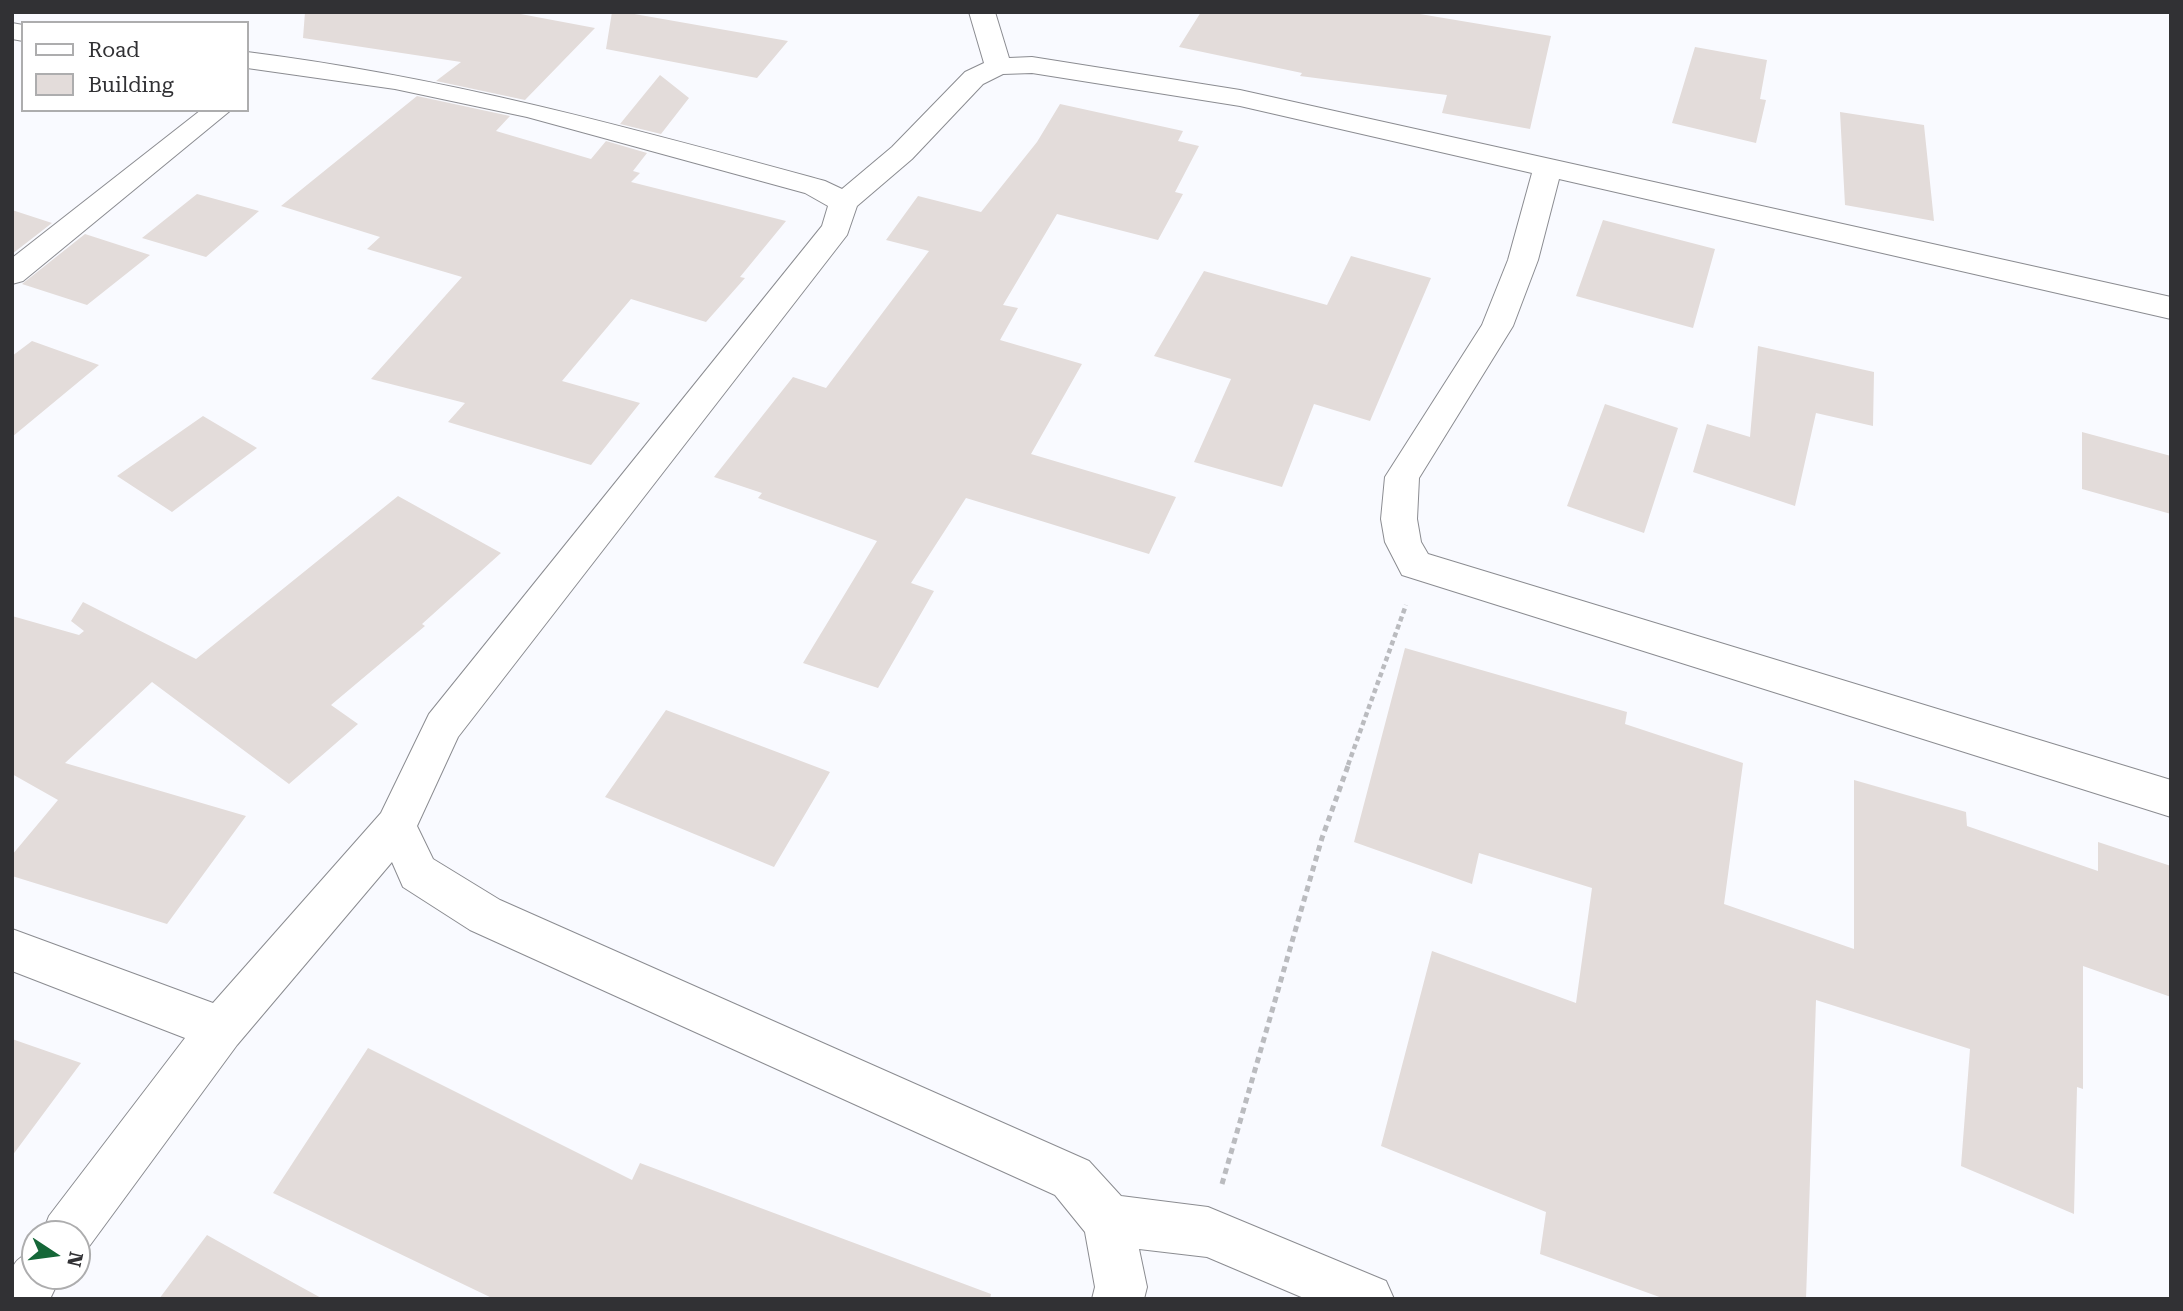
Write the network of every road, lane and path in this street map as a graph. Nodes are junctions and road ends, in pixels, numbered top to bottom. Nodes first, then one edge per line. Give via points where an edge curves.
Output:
1 (982, 12) edge
2 (998, 66) junction
3 (254, 69) edge
4 (215, 112) edge
5 (1548, 166) junction
6 (844, 202) junction
7 (12, 274) edge
8 (2171, 308) edge
9 (1415, 565) junction
10 (2171, 799) edge
11 (396, 826) junction
12 (12, 950) edge
13 (221, 1029) junction
14 (78, 1220) edge
15 (1108, 1220) junction
16 (1208, 1232) junction
17 (1118, 1299) edge
18 (1368, 1299) edge

1 - 2 street
2 - 5 street via 1032,65 1240,98
2 - 6 street via 974,78 902,153
3 - 6 street via 395,81 531,110 815,187
4 - 7 street
5 - 8 street
5 - 9 street via 1523,260 1497,326 1402,477 1399,519 1403,542
6 - 11 street via 836,228 443,726
9 - 10 street
9 - 16 path via 1395,644 1322,838
11 - 13 street
11 - 15 street via 418,873 485,915 1072,1178
12 - 13 street
13 - 14 street
15 - 16 street
15 - 17 street via 1121,1287
16 - 18 street

